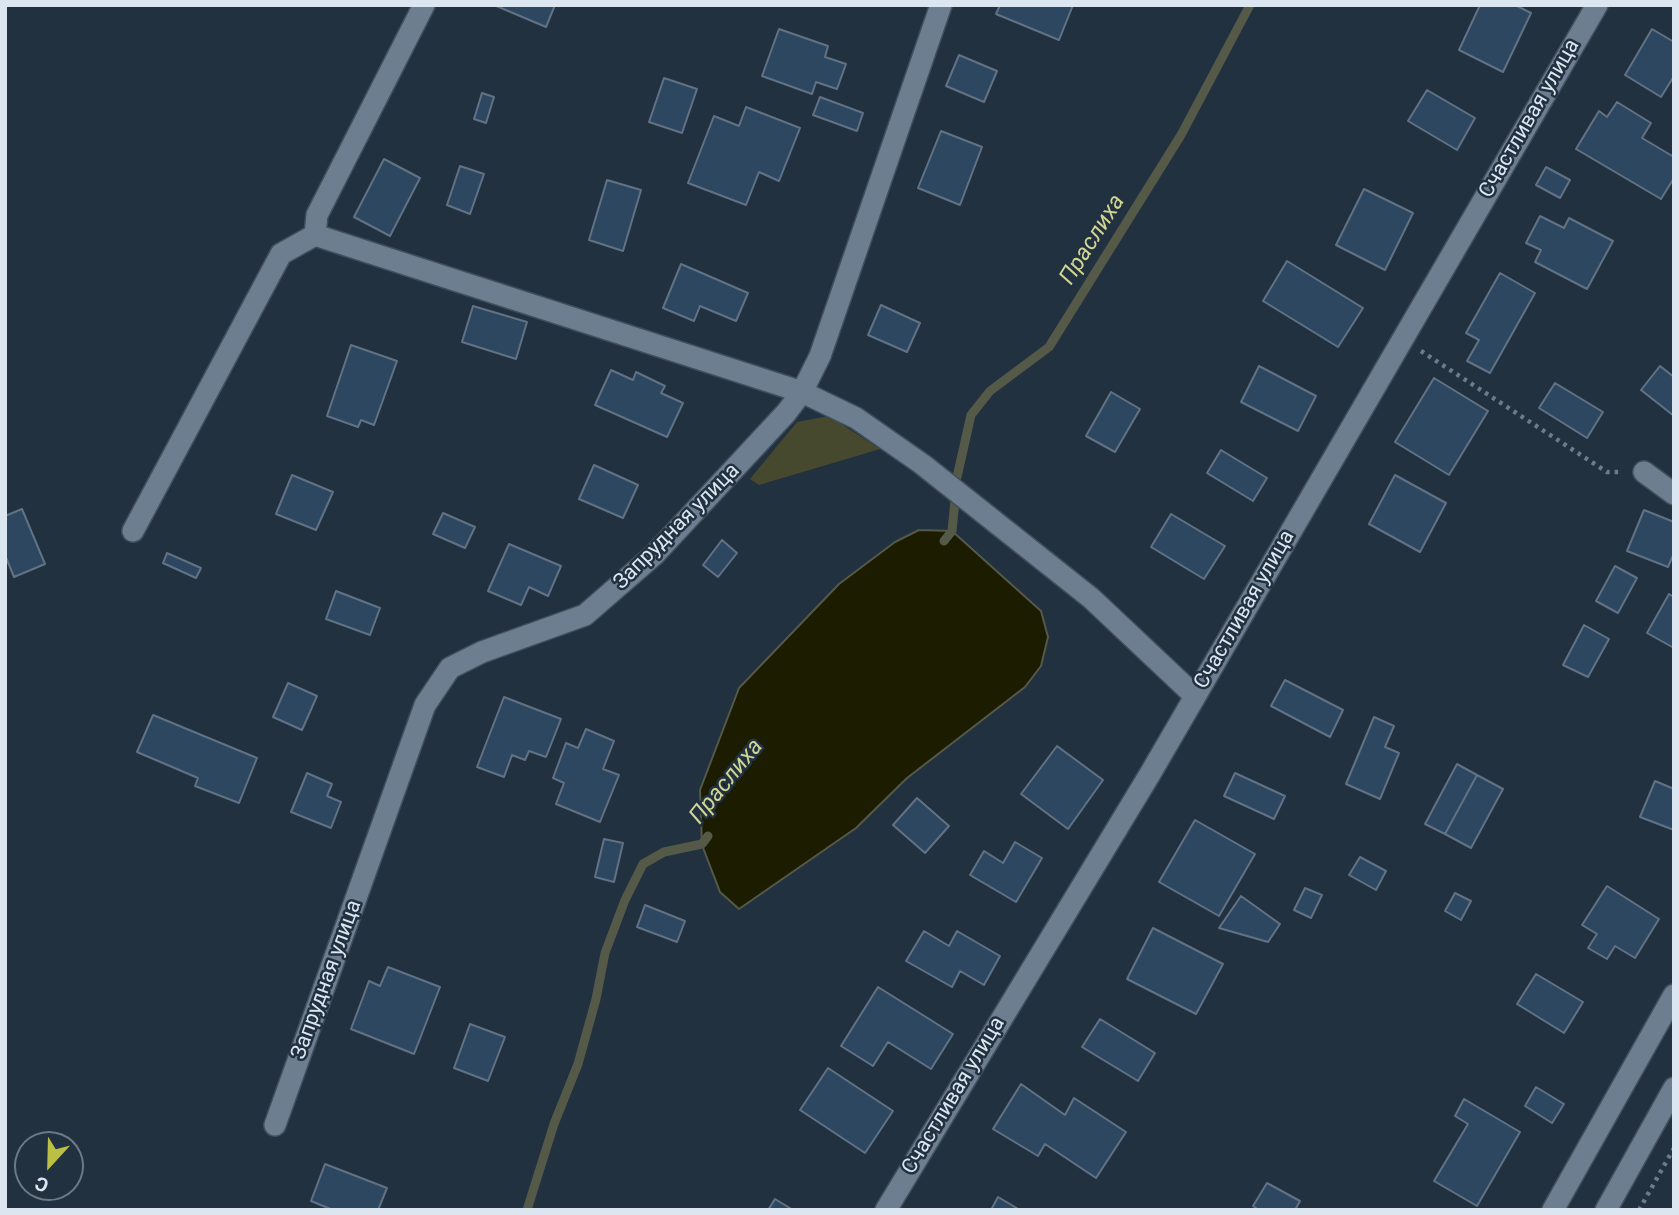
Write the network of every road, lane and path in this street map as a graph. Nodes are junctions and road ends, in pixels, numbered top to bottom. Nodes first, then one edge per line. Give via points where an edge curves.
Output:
1 (424, 5) edge
2 (941, 5) edge
3 (1597, 5) edge
4 (315, 235) junction
5 (1401, 338) junction
6 (802, 392) junction
7 (1644, 472) joint
8 (1674, 494) edge
9 (133, 531) dead end
10 (1195, 696) junction
11 (1674, 995) edge
12 (1674, 1088) edge
13 (275, 1125) dead end
14 (1674, 1148) edge
15 (886, 1210) edge
16 (1553, 1210) edge
17 (1606, 1210) edge
18 (1639, 1210) edge

1 - 4 street via 317,215
2 - 6 street, Запрудная улица via 820,356
3 - 5 street, Счастливая улица
4 - 6 street
4 - 9 street via 281,254
5 - 7 path via 1607,472
5 - 10 street, Счастливая улица
6 - 10 street via 856,418 922,464 1091,598
6 - 13 street, Запрудная улица via 654,555 585,615 450,668 425,705
7 - 8 street
10 - 15 street, Счастливая улица
11 - 16 street
12 - 17 street
14 - 18 path

